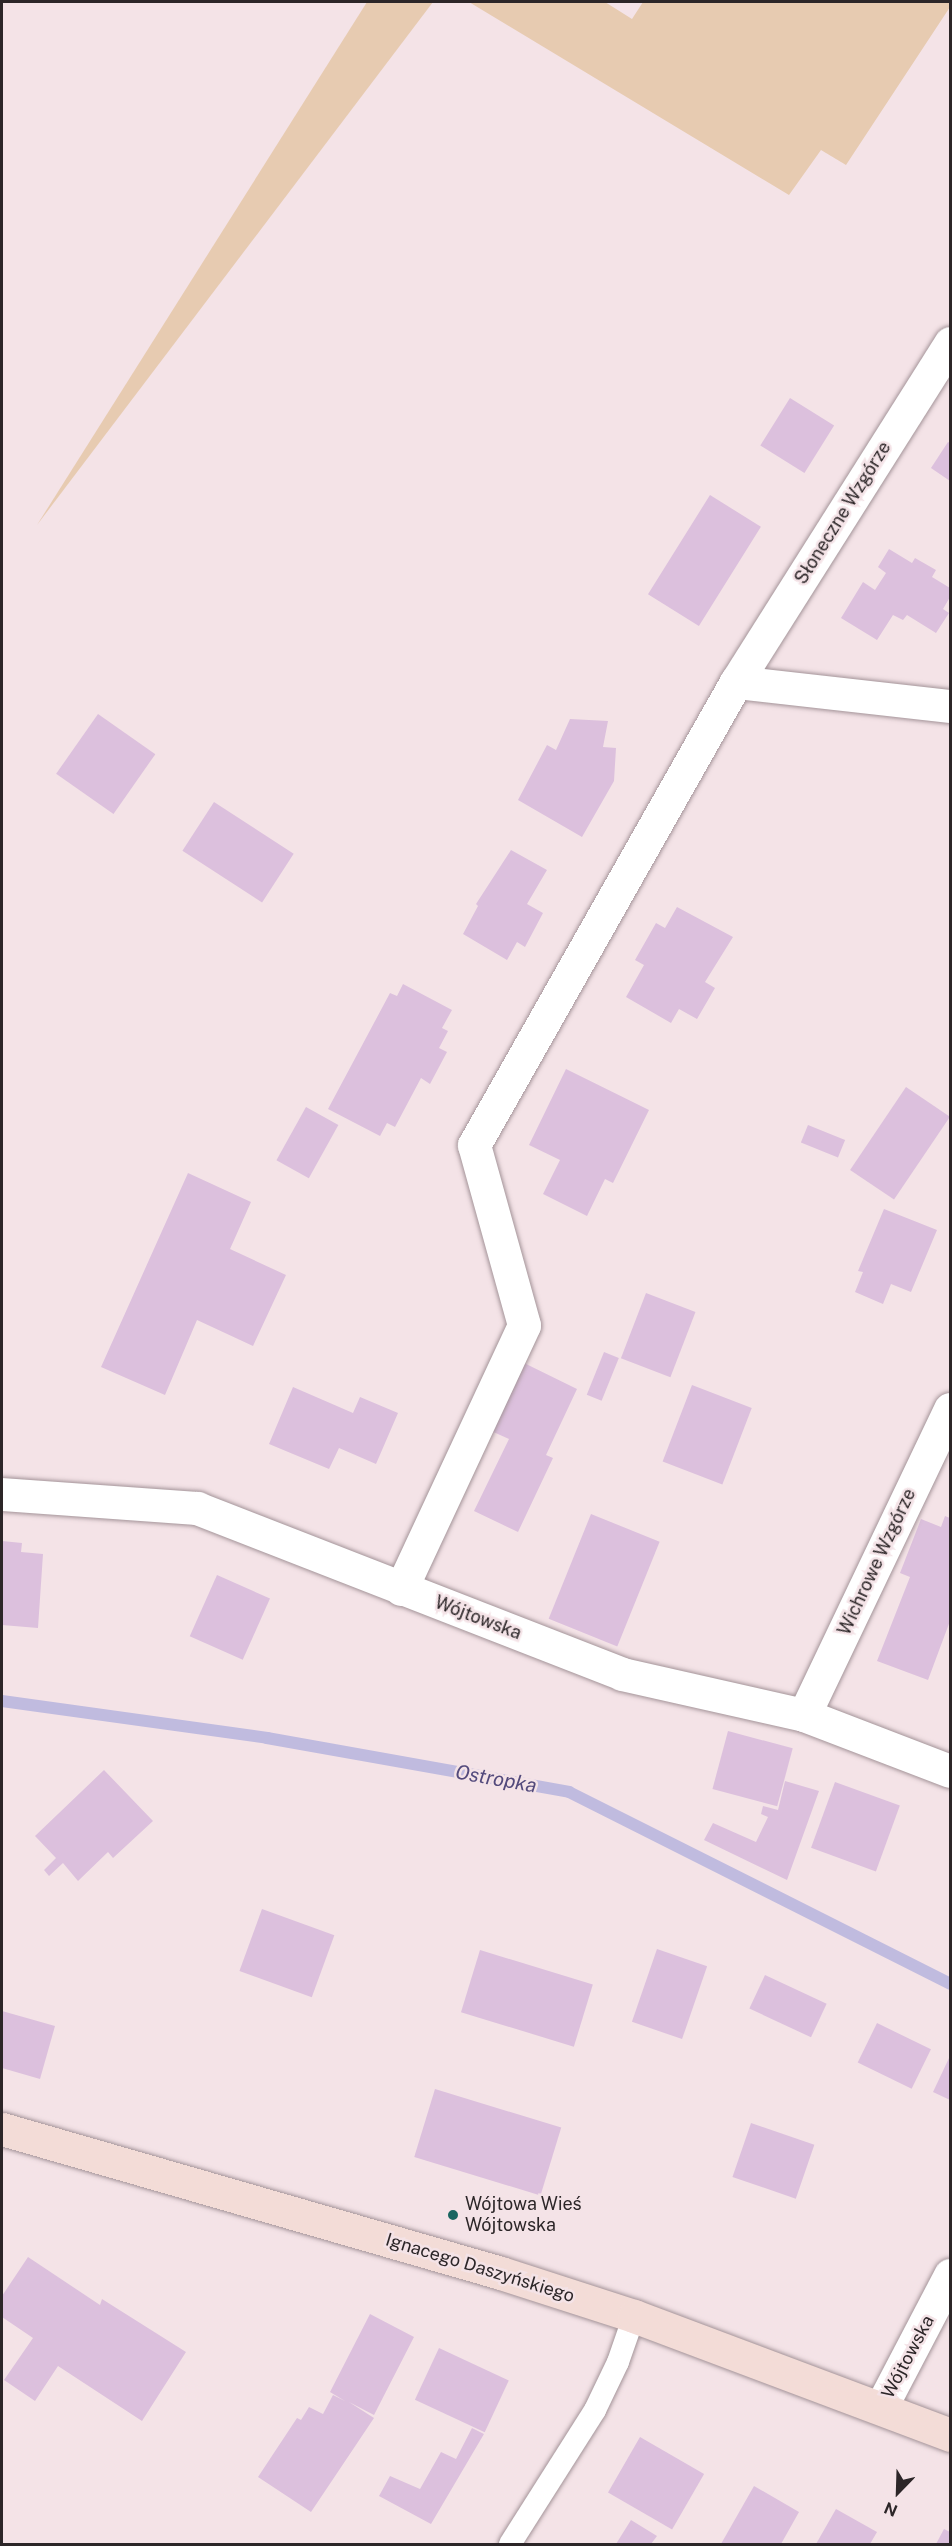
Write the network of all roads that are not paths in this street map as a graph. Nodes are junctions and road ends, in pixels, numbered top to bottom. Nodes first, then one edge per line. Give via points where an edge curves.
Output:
1 (951, 343) edge
2 (736, 682) junction
3 (951, 706) edge
4 (951, 1409) edge
5 (2, 1494) edge
6 (401, 1589) junction
7 (804, 1715) junction
8 (951, 1771) edge
9 (2, 2129) edge
10 (951, 2275) edge
11 (634, 2316) junction
12 (881, 2407) junction
13 (951, 2435) edge
14 (510, 2544) edge

1 - 2 street, Słoneczne Wzgórze
2 - 3 street
2 - 6 street, Słoneczne Wzgórze via 474,1146 524,1325
4 - 7 street, Wichrowe Wzgórze
5 - 6 street, Wójtowska via 197,1508
6 - 7 street, Wójtowska via 622,1674
7 - 8 street, Wójtowska
9 - 11 main road, Ignacego Daszyńskiego via 478,2266
10 - 12 street, Wójtowska
11 - 12 main road, Ignacego Daszyńskiego
11 - 14 lane via 595,2410
12 - 13 main road, Ignacego Daszyńskiego

